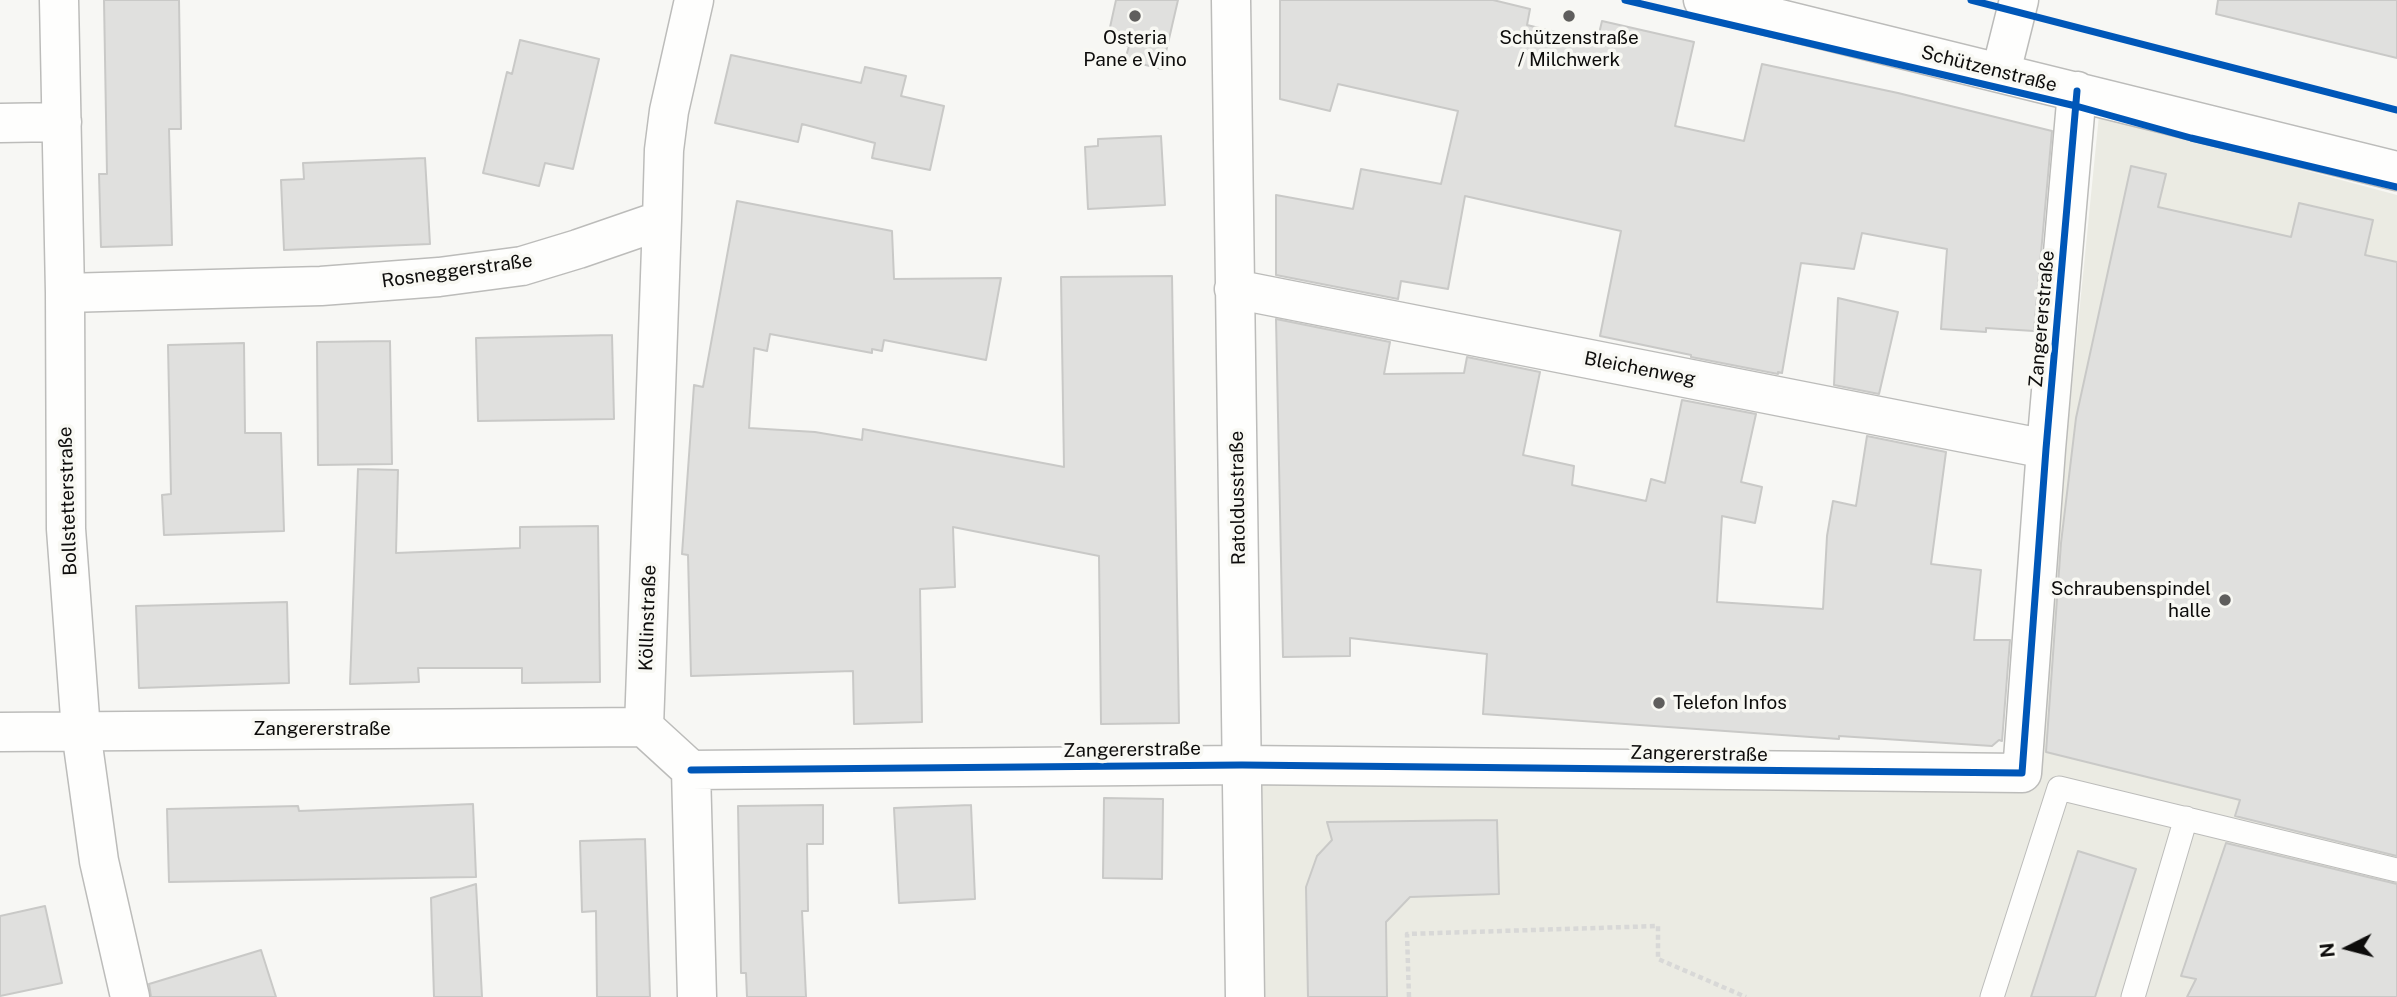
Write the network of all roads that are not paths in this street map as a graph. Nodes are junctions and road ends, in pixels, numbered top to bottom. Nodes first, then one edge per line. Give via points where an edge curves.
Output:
1 (59, 0) edge
2 (694, 0) edge
3 (1231, 0) edge
4 (1703, 0) edge
5 (2018, 0) edge
6 (2001, 72) junction
7 (2077, 91) junction
8 (62, 122) junction
9 (0, 123) edge
10 (2397, 172) edge
11 (662, 219) junction
12 (1234, 289) junction
13 (65, 293) junction
14 (2046, 449) junction
15 (644, 727) junction
16 (81, 731) junction
17 (0, 732) edge
18 (1242, 765) junction
19 (691, 770) junction
20 (2186, 818) junction
21 (2397, 870) edge
22 (130, 997) edge
23 (698, 997) edge
24 (1245, 997) edge
25 (1992, 997) edge
26 (2133, 997) edge

1 - 8 street, Bollstetterstraße
2 - 11 street via 669,111
3 - 12 street, Ratoldusstraße
4 - 6 street, Schützenstraße
5 - 6 street
6 - 7 street, Schützenstraße
7 - 10 street, Schützenstraße
7 - 14 street, Zangererstraße
8 - 9 street
8 - 13 street, Bollstetterstraße
11 - 13 street, Rosneggerstraße via 522,266 439,277 321,286
11 - 15 street, Köllinstraße
12 - 14 street, Bleichenweg
12 - 18 street, Ratoldusstraße
13 - 16 street, Bollstetterstraße via 66,529
14 - 18 street, Zangererstraße via 2022,773
15 - 16 street, Zangererstraße
15 - 19 street
16 - 17 street, Zangererstraße
16 - 22 street, Bollstetterstraße via 99,861
18 - 19 street, Zangererstraße
18 - 24 street, Ratoldusstraße
19 - 23 street
20 - 21 lane
20 - 25 lane via 2059,788
20 - 26 lane

